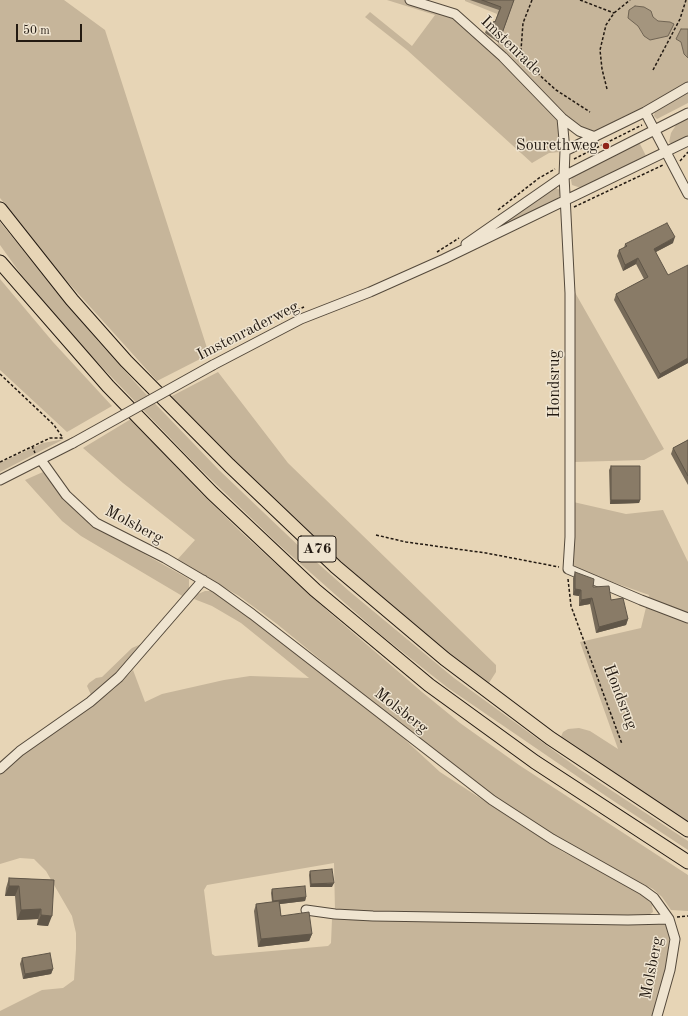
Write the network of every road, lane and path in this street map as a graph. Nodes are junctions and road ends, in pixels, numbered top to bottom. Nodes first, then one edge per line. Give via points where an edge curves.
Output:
1 (410, 0) edge
2 (532, 0) edge
3 (580, 0) edge
4 (630, 0) edge
5 (686, 0) edge
6 (614, 12) junction
7 (654, 70) dead end
8 (688, 87) edge
9 (607, 89) dead end
10 (590, 112) dead end
11 (645, 112) junction
12 (688, 113) edge
13 (562, 118) junction
14 (654, 131) junction
15 (595, 137) junction
16 (688, 141) edge
17 (565, 152) junction
18 (665, 152) junction
19 (565, 163) junction
20 (654, 169) dead end
21 (564, 176) junction
22 (688, 194) edge
23 (566, 199) junction
24 (0, 209) edge
25 (566, 211) junction
26 (496, 212) dead end
27 (464, 234) dead end
28 (432, 254) dead end
29 (444, 259) junction
30 (0, 262) edge
31 (306, 306) dead end
32 (293, 313) dead end
33 (0, 374) edge
34 (41, 460) junction
35 (0, 462) edge
36 (0, 480) edge
37 (376, 535) dead end
38 (568, 568) junction
39 (202, 580) junction
40 (688, 618) edge
41 (622, 744) dead end
42 (0, 769) edge
43 (688, 830) edge
44 (688, 862) edge
45 (306, 910) dead end
46 (669, 919) junction
47 (658, 1016) edge

1 - 13 street, Imstenrade via 455,14 503,57
2 - 10 path via 522,23 521,50 535,71 556,90
3 - 6 path
4 - 6 path
5 - 7 path via 680,19
6 - 9 path via 606,25 600,50
8 - 11 street
11 - 14 street
11 - 15 street
12 - 14 street, Imstenraderweg
13 - 15 street, Imstenrade
13 - 17 street
14 - 18 street
14 - 21 street, Imstenraderweg
15 - 17 street
16 - 18 street, Imstenraderweg
17 - 19 street
18 - 22 street
18 - 23 street, Imstenraderweg
19 - 21 street
19 - 26 path via 539,178
20 - 25 path
21 - 23 street, Hondsrug
21 - 29 street, Imstenraderweg
23 - 25 street, Hondsrug
23 - 29 street, Imstenraderweg
24 - 43 highway, A76 via 72,300 126,361 234,470 336,567 445,659 550,738
25 - 38 street, Hondsrug via 570,293
27 - 28 path
29 - 34 street, Imstenraderweg, bridge via 301,319
30 - 44 highway, A76 via 108,386 212,493 315,590 428,685 535,762
31 - 32 path, Imstenraderweg
33 - 35 path via 49,419 63,438 50,438
34 - 36 street, Imstenraderweg
34 - 39 street, Molsberg via 66,495 96,523
37 - 38 path
38 - 40 street
38 - 41 path, Hondsrug via 571,606
39 - 42 street via 119,677 90,702 20,751
39 - 46 street, Molsberg via 252,614 492,800 552,839 648,893
45 - 46 street via 373,916
46 - 47 street, Molsberg via 674,931 675,946

